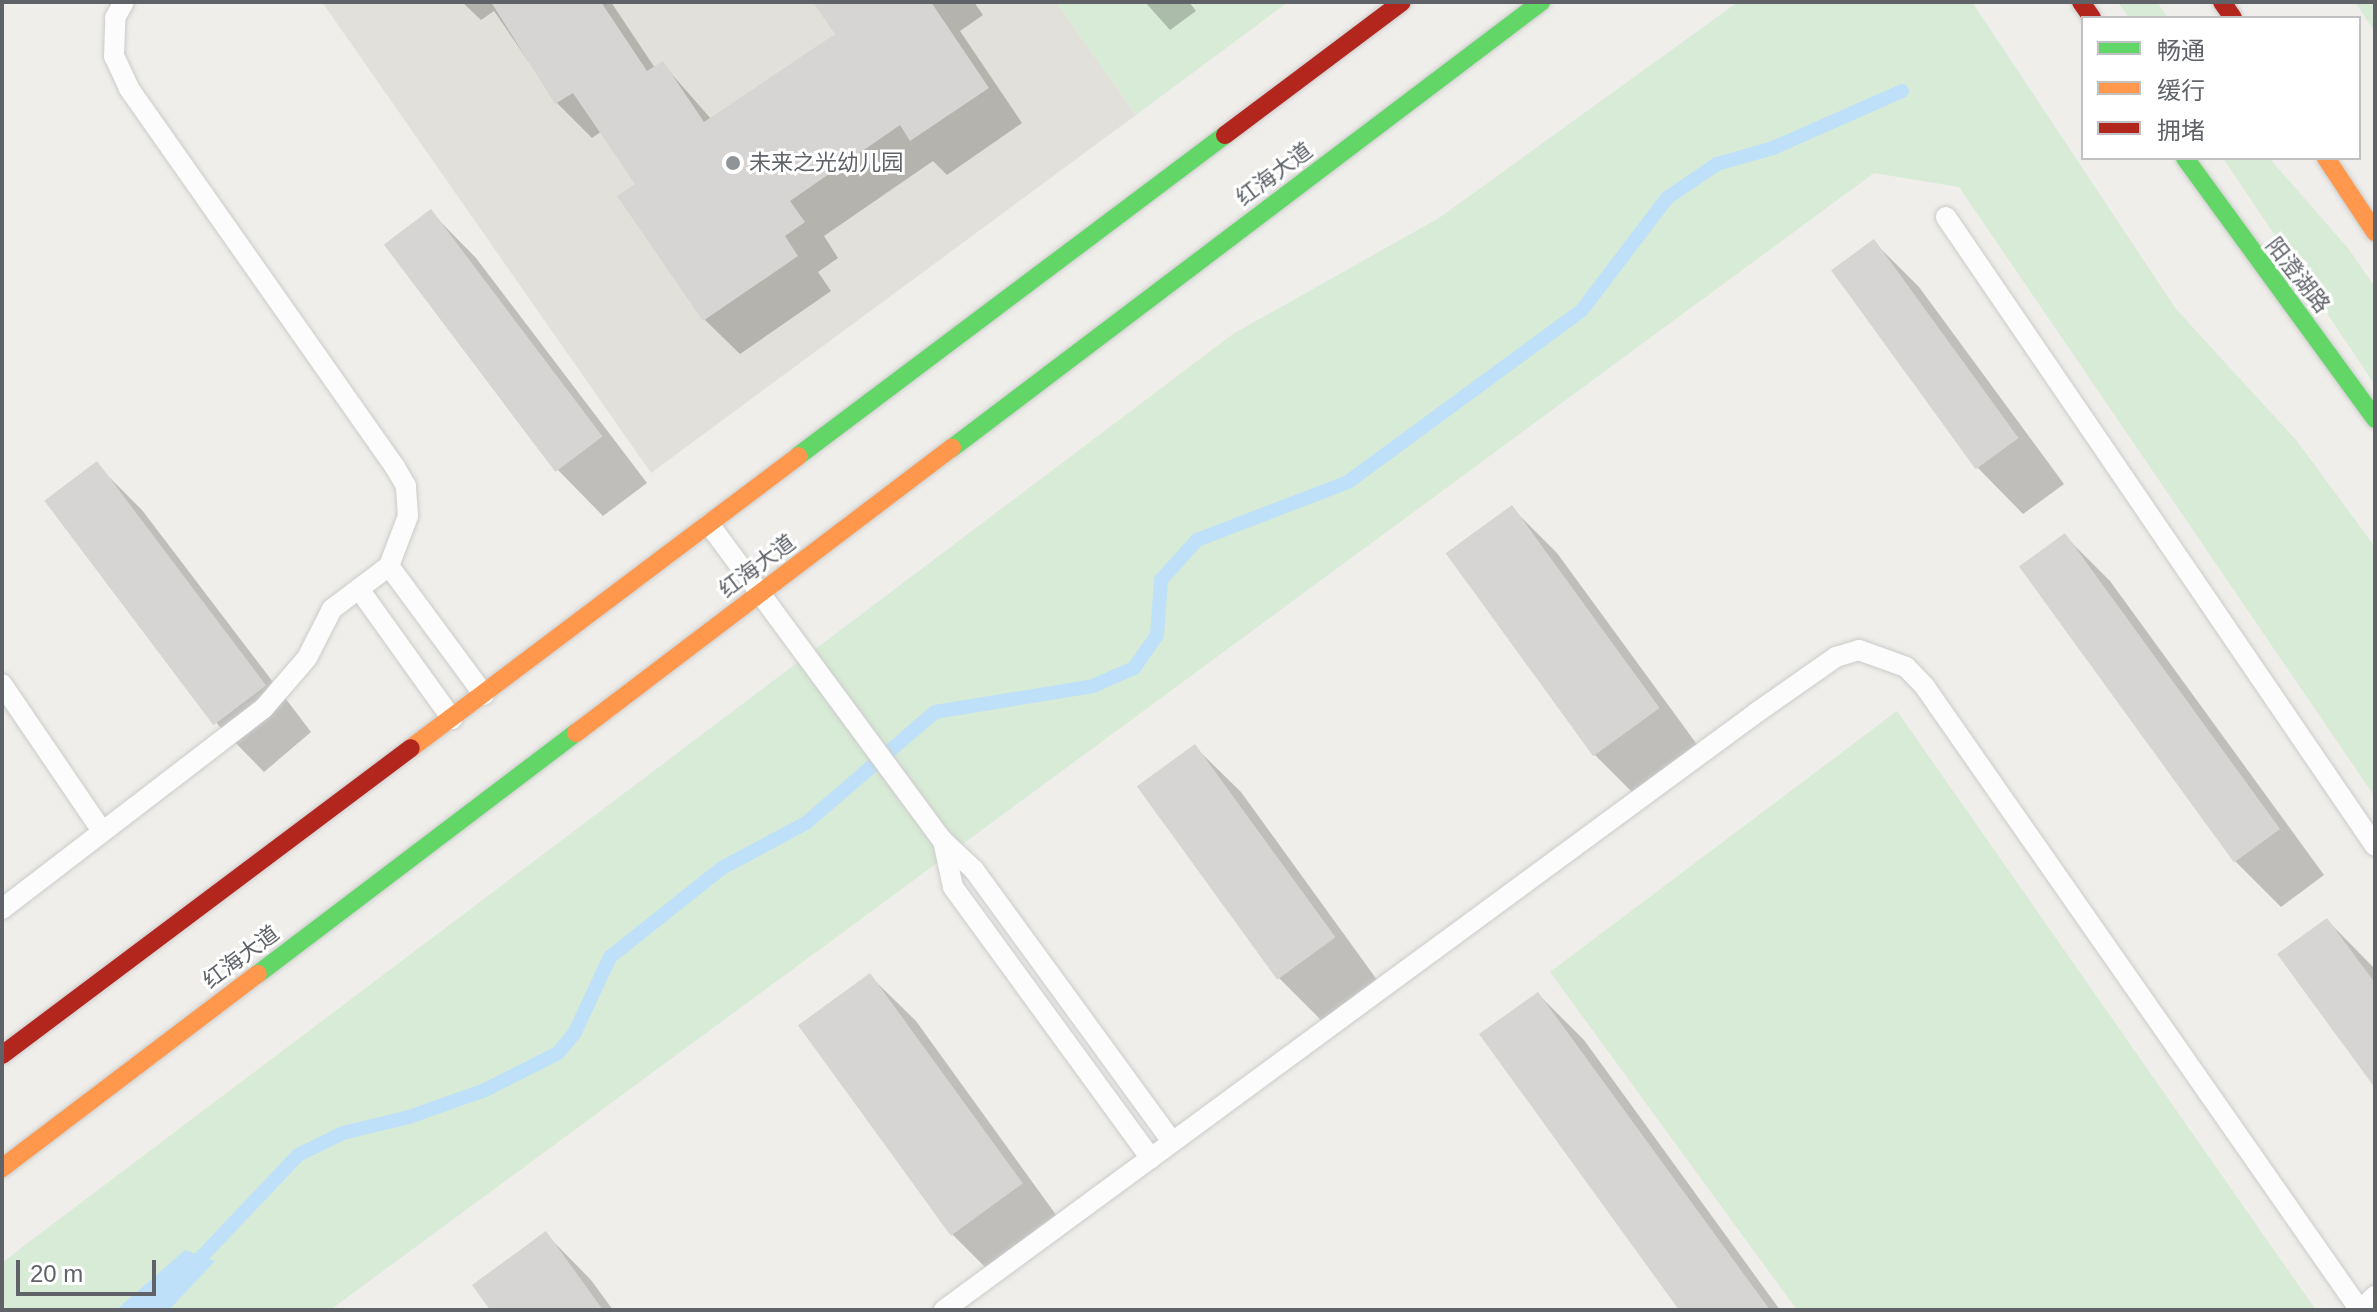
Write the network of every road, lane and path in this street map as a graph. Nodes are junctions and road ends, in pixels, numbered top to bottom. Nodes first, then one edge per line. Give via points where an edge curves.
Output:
1 (124, 2) edge
2 (1402, 2) edge
3 (1541, 2) edge
4 (2186, 160) edge
5 (2327, 160) edge
6 (1946, 217) dead end
7 (2375, 232) edge
8 (2375, 419) edge
9 (709, 524) junction
10 (389, 566) junction
11 (359, 589) junction
12 (761, 593) junction
13 (2, 684) edge
14 (484, 695) junction
15 (452, 719) junction
16 (102, 831) junction
17 (943, 841) junction
18 (2375, 846) edge
19 (2, 909) edge
20 (2, 1055) edge
21 (1172, 1142) junction
22 (1151, 1159) junction
23 (2, 1168) edge
24 (2375, 1296) edge
25 (944, 1310) edge
26 (2360, 1310) edge

1 - 10 lane via 115,18 114,56 129,88 406,486 408,516
2 - 9 main road
3 - 12 main road, 红海大道
4 - 8 main road, 阳澄湖路
5 - 7 main road
6 - 18 lane
9 - 12 lane
9 - 14 main road
10 - 11 lane
10 - 14 lane
11 - 15 lane
11 - 16 lane via 332,609 307,658 263,709
12 - 17 lane
12 - 23 main road, 红海大道
13 - 16 lane
14 - 15 main road
15 - 20 main road
16 - 19 lane
17 - 21 lane via 974,870
17 - 22 lane via 953,887
21 - 22 lane
21 - 26 lane via 1773,701 1836,657 1859,650 1906,667 1925,687
22 - 25 lane
24 - 26 lane

